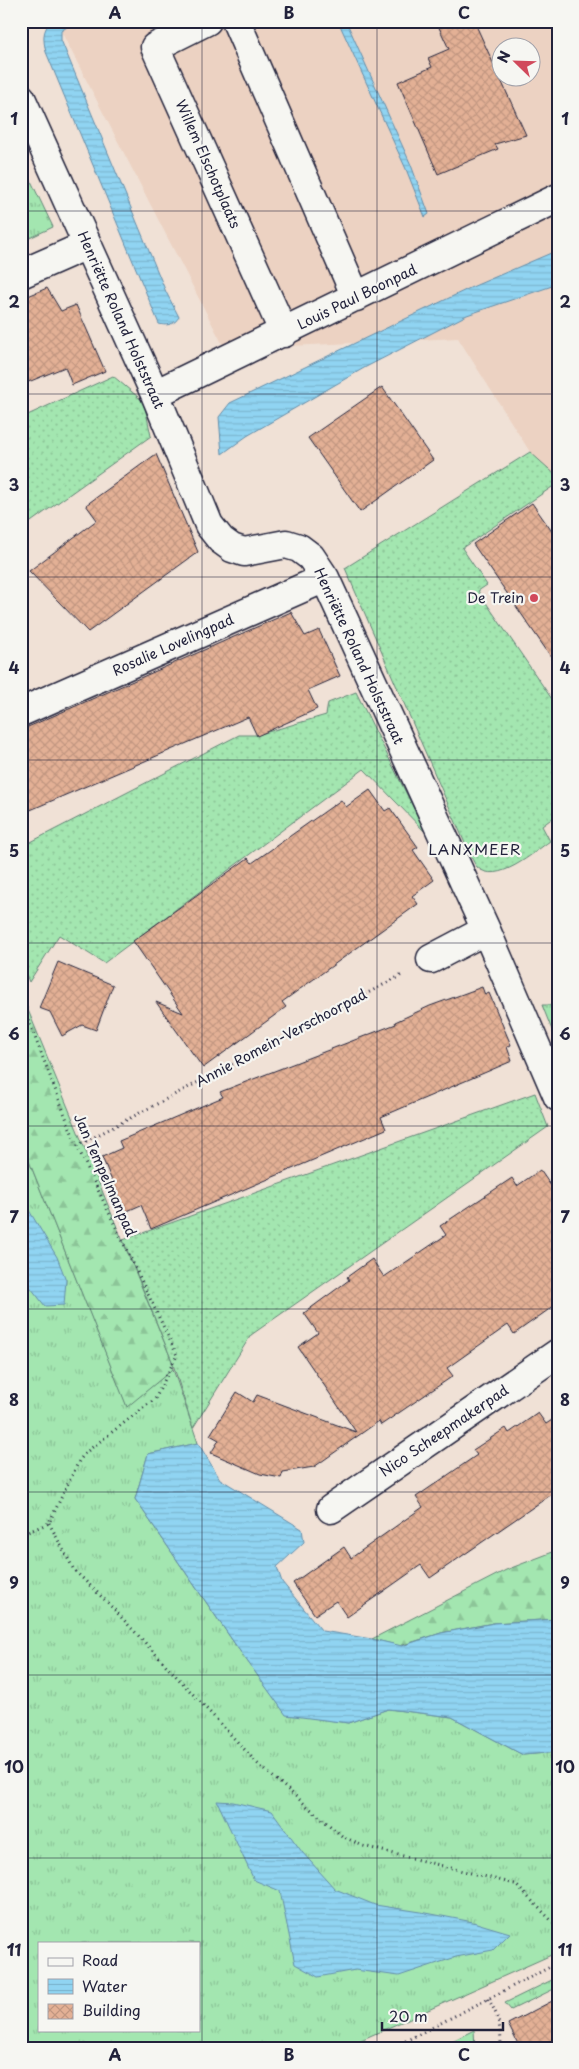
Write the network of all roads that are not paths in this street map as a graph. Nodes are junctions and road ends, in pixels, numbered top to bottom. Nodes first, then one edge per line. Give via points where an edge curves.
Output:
1 (207, 21) edge
2 (236, 21) edge
3 (21, 98) edge
4 (558, 198) edge
5 (87, 245) junction
6 (21, 274) edge
7 (356, 297) junction
8 (284, 333) junction
9 (155, 394) junction
10 (325, 578) junction
11 (21, 712) edge
12 (486, 930) junction
13 (431, 959) road end
14 (558, 1096) edge
15 (558, 1353) edge
16 (331, 1509) dead end

1 - 8 street, Willem Elschotplaats via 155,47
2 - 7 street
3 - 5 street, Henriëtte Roland Holststraat
4 - 7 street, Louis Paul Boonpad
5 - 6 street
5 - 9 street, Henriëtte Roland Holststraat
7 - 8 street, Louis Paul Boonpad
8 - 9 street, Louis Paul Boonpad
9 - 10 street, Henriëtte Roland Holststraat via 210,525 221,540 244,552 286,544 299,548 311,557
10 - 11 street, Rosalie Lovelingpad
10 - 12 street, Henriëtte Roland Holststraat
12 - 13 street
12 - 14 street, Henriëtte Roland Holststraat
15 - 16 street, Nico Scheepmakerpad

